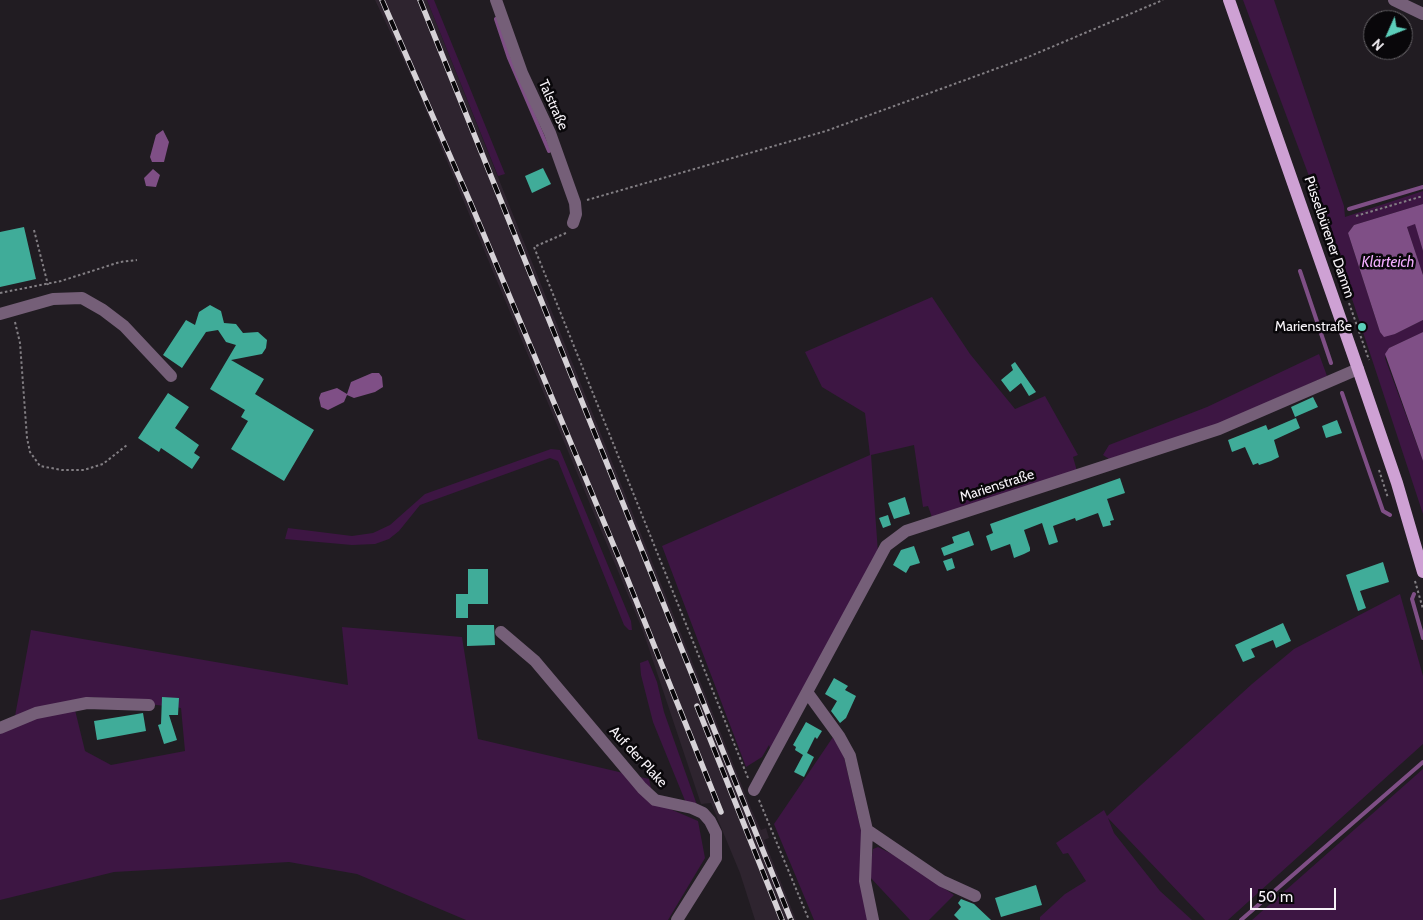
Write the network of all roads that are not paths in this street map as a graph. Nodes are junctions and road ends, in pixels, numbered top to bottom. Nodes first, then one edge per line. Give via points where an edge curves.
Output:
1 (496, 0) edge
2 (1229, 0) edge
3 (1394, 0) edge
4 (1423, 14) edge
5 (573, 223) road end
6 (6, 312) edge
7 (1358, 369) junction
8 (171, 376) dead end
9 (1423, 572) edge
10 (501, 632) dead end
11 (807, 692) junction
12 (149, 705) dead end
13 (0, 728) edge
14 (754, 790) road end
15 (868, 830) junction
16 (975, 896) dead end
17 (677, 920) edge
18 (873, 920) edge

1 - 5 street, Talstraße via 575,203
2 - 7 main road, Püsselbürener Damm
3 - 4 street
6 - 8 street via 57,299 82,298 124,326
7 - 9 main road, Püsselbürener Damm
7 - 11 street, Marienstraße via 1218,429 906,531 886,546
10 - 17 street, Auf der Plake via 535,661 655,800 692,808 710,821 716,833 716,858
11 - 14 street, Marienstraße
11 - 15 street via 850,756
12 - 13 street via 87,703 36,713
15 - 16 street via 942,881
15 - 18 street via 865,881

